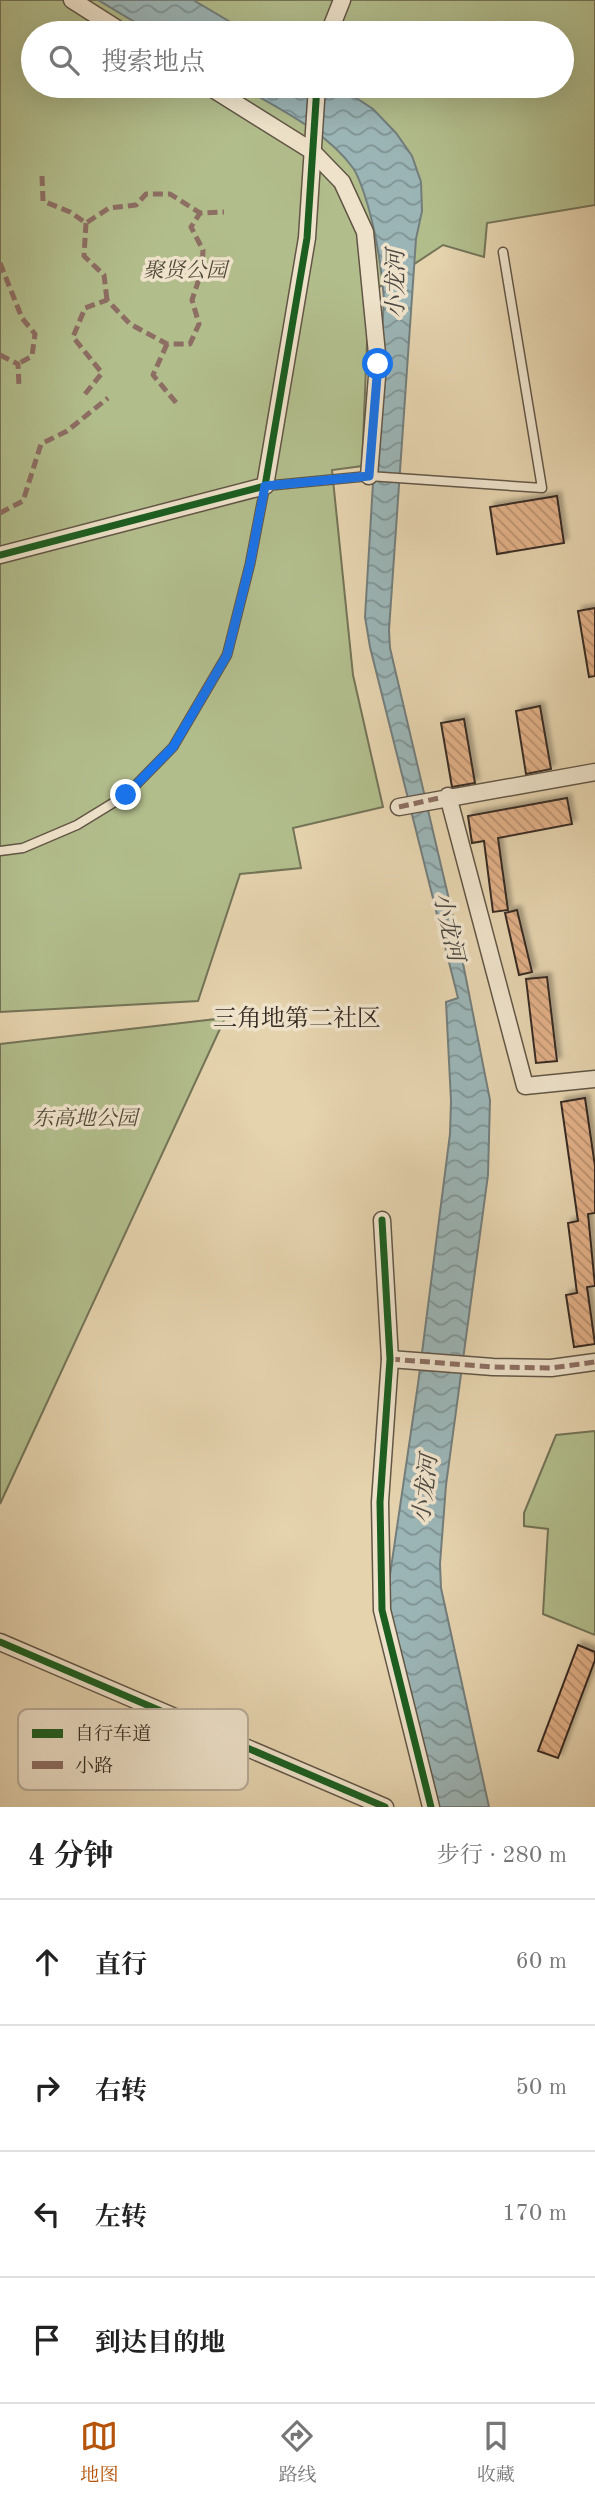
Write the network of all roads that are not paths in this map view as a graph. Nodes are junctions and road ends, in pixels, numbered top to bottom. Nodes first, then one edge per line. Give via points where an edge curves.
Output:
1 (72, 0) edge
2 (342, 0) edge
3 (105, 21) edge
4 (334, 21) edge
5 (229, 98) edge
6 (316, 98) edge
7 (312, 146) junction
8 (503, 252) dead end
9 (369, 476) junction
10 (265, 486) junction
11 (0, 555) edge
12 (595, 772) edge
13 (443, 797) junction
14 (399, 807) dead end
15 (0, 851) edge
16 (595, 1079) edge
17 (382, 1220) dead end
18 (397, 1359) junction
19 (595, 1362) edge
20 (0, 1642) edge
21 (156, 1709) edge
22 (248, 1748) edge
23 (385, 1807) edge
24 (431, 1807) edge

1 - 3 street
2 - 4 street
5 - 7 street
6 - 7 street
7 - 9 street via 342,182 365,232 378,364
7 - 10 street via 307,238
8 - 9 lane via 542,488
9 - 10 lane
10 - 11 street
10 - 15 lane via 227,655 173,747 126,795 77,825 23,848
12 - 13 street
13 - 14 street
13 - 16 street via 525,1086
17 - 18 street
18 - 19 street via 551,1368
18 - 24 street via 380,1502 382,1610
20 - 21 street
22 - 23 street

